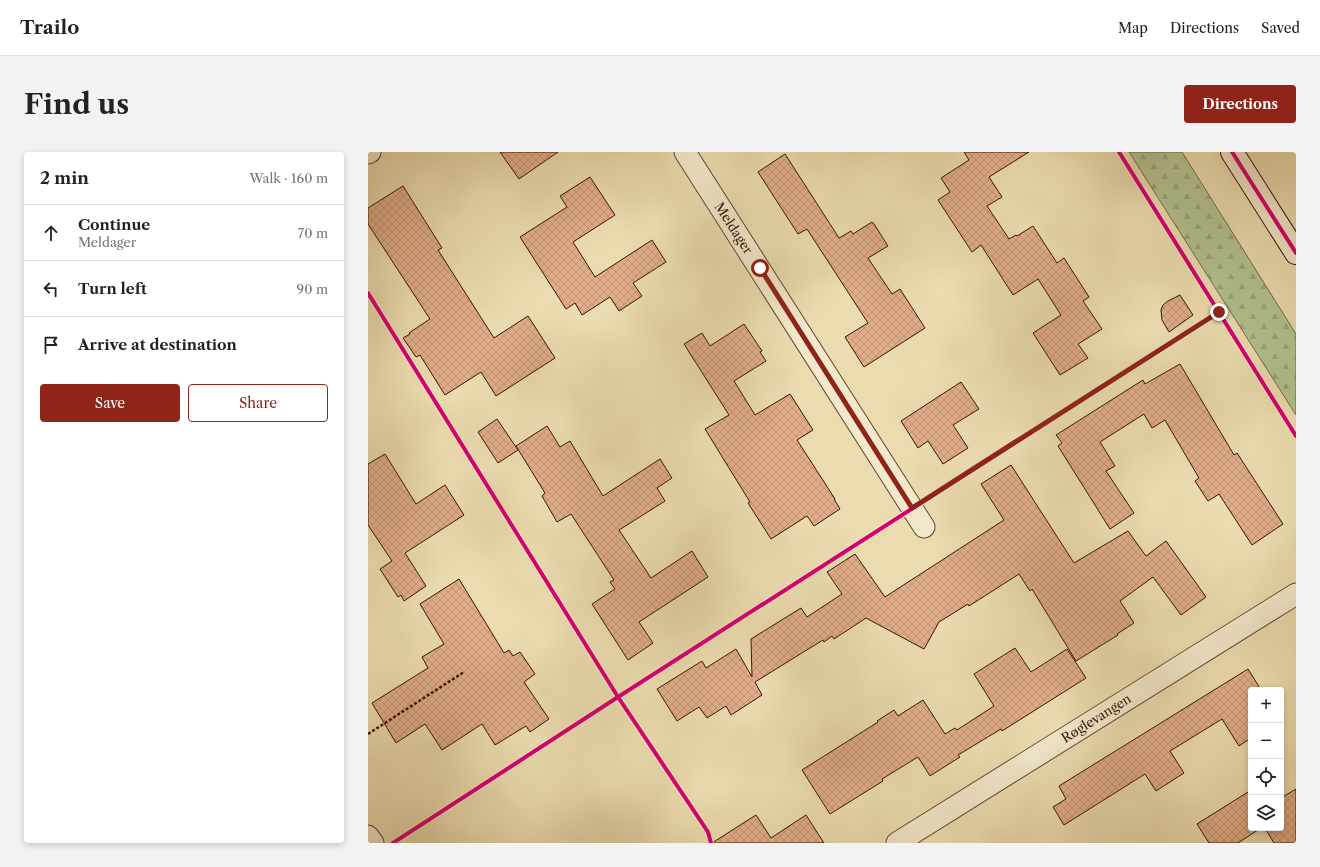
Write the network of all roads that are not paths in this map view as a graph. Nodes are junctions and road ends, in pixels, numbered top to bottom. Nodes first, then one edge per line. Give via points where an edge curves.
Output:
1 (685, 152) edge
2 (1232, 152) edge
3 (1296, 253) edge
4 (924, 527) dead end
5 (1296, 594) edge
6 (368, 836) edge
7 (373, 843) edge
8 (897, 843) edge

1 - 4 street, Meldager
2 - 3 main road
5 - 8 street, Røglevangen
6 - 7 street

